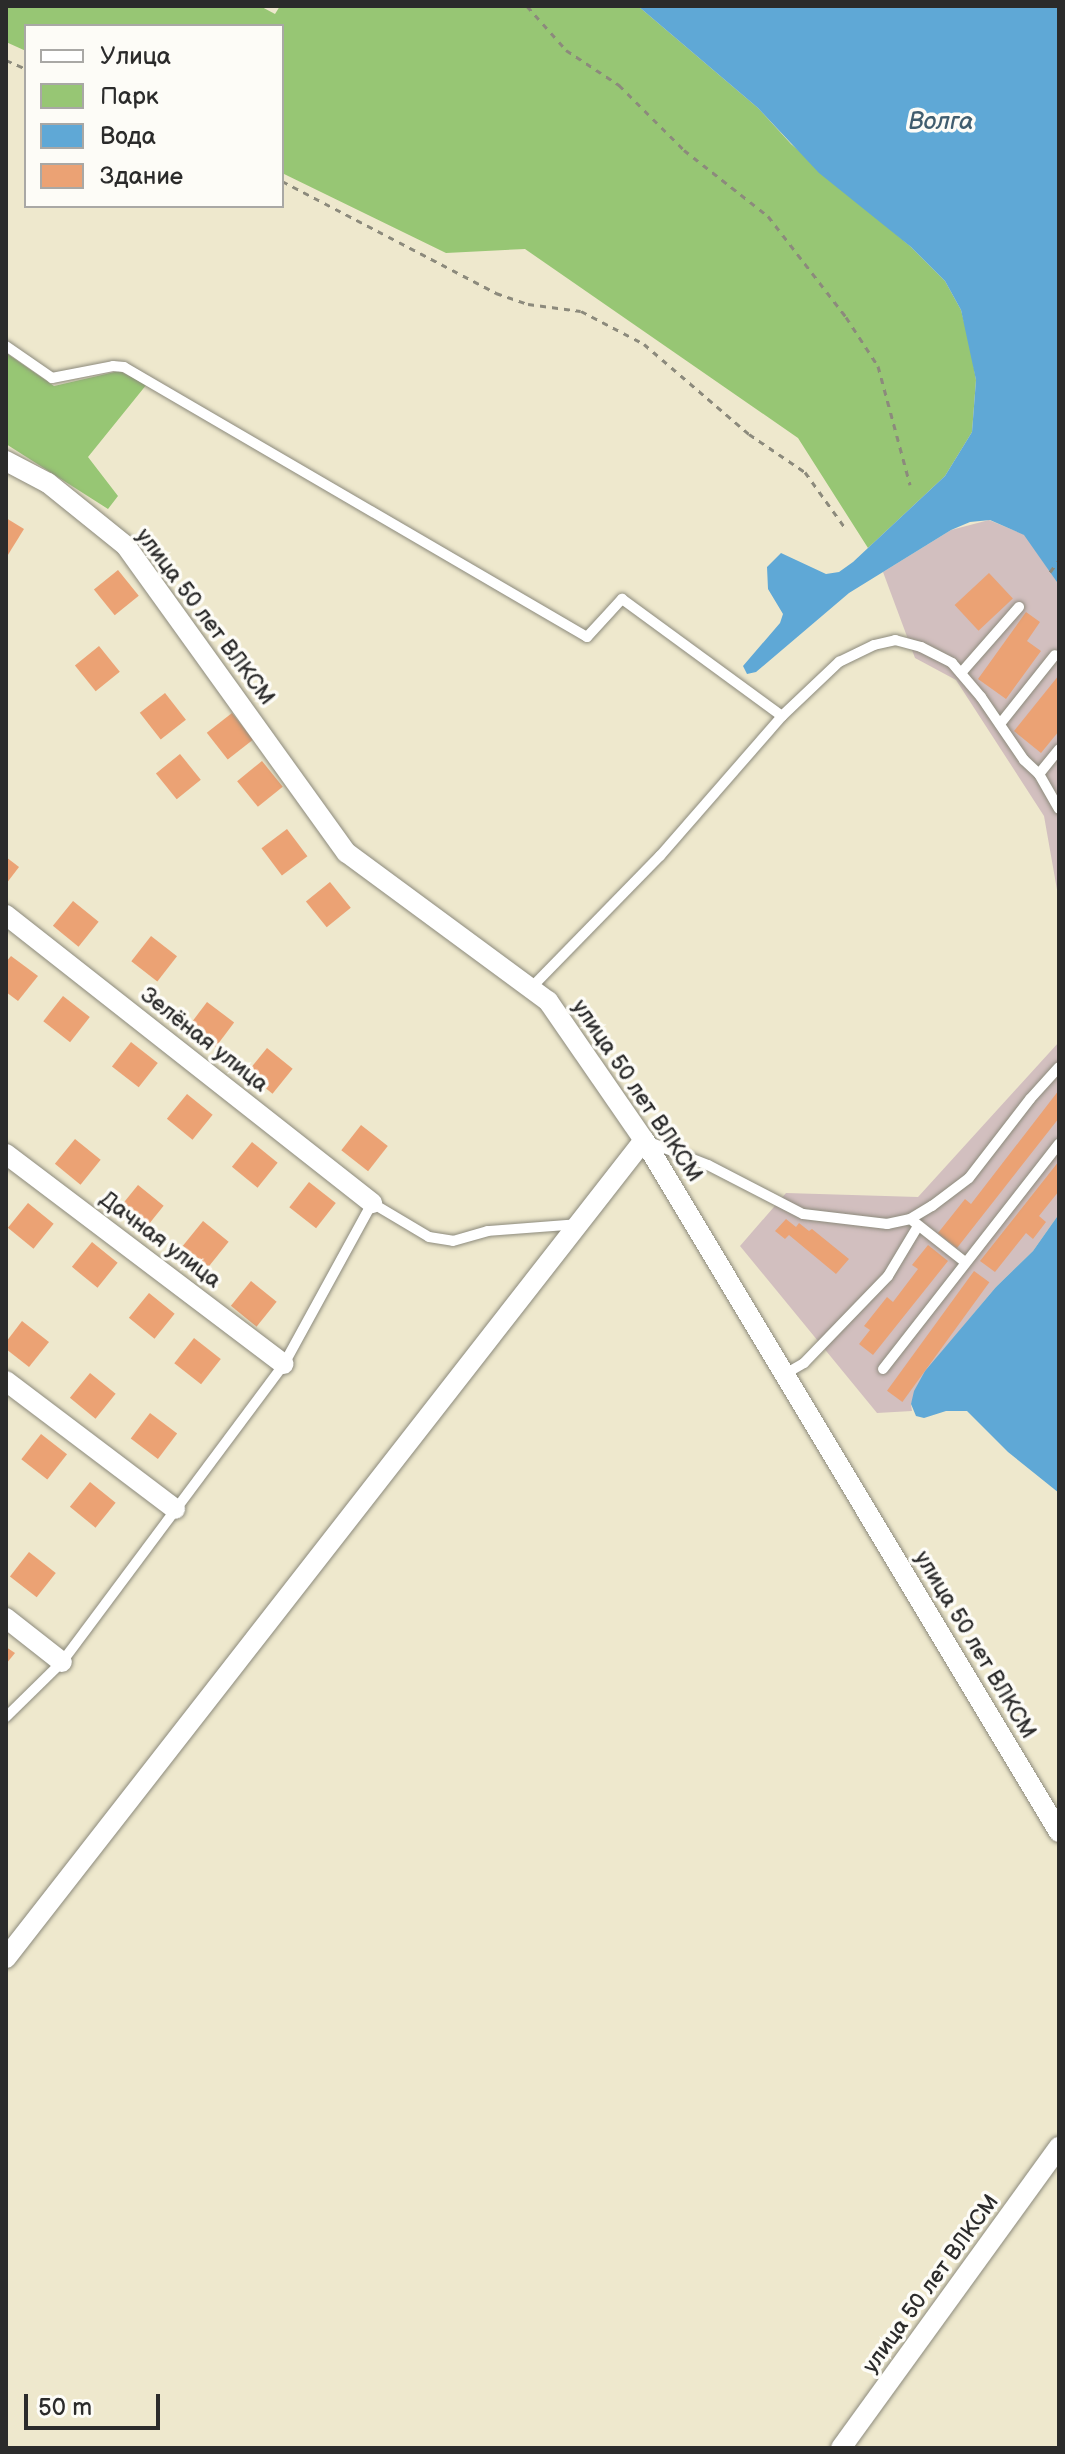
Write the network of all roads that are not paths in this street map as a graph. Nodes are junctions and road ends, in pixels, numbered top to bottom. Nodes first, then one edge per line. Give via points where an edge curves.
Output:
1 (6, 346) edge
2 (6, 461) edge
3 (1019, 607) dead end
4 (1055, 655) dead end
5 (961, 673) junction
6 (782, 716) junction
7 (1000, 724) junction
8 (1059, 749) edge
9 (1039, 774) junction
10 (1059, 809) edge
11 (7, 918) edge
12 (531, 988) junction
13 (1059, 1067) edge
14 (644, 1140) junction
15 (1059, 1144) edge
16 (6, 1154) edge
17 (372, 1203) junction
18 (914, 1222) junction
19 (580, 1224) junction
20 (965, 1262) junction
21 (284, 1364) junction
22 (883, 1369) dead end
23 (785, 1374) junction
24 (6, 1381) edge
25 (175, 1509) junction
26 (6, 1618) edge
27 (62, 1662) junction
28 (6, 1717) edge
29 (1059, 1832) edge
30 (6, 1958) edge
31 (1059, 2147) edge
32 (841, 2448) edge

1 - 6 lane via 52,378 124,367 587,637 622,599
2 - 12 street, улица 50 лет ВЛКСМ via 48,483 126,546 347,853
3 - 5 lane
4 - 7 lane
5 - 6 lane via 942,658 895,640 839,662
5 - 7 lane
6 - 12 lane via 660,856
7 - 9 lane
8 - 9 lane
9 - 10 lane
11 - 17 street, Зелёная улица
12 - 14 street, улица 50 лет ВЛКСМ via 548,1001
13 - 18 lane via 969,1178
14 - 18 lane via 708,1165 803,1214
14 - 19 street
14 - 23 street, улица 50 лет ВЛКСМ
15 - 20 lane
16 - 21 street, Дачная улица
17 - 19 lane via 429,1237 453,1241 488,1231
17 - 21 lane
18 - 20 lane
18 - 23 lane via 888,1276 804,1363
19 - 30 street
20 - 22 lane
21 - 25 lane
23 - 29 street, улица 50 лет ВЛКСМ
24 - 25 street
25 - 27 lane
26 - 27 street
27 - 28 lane
31 - 32 street, улица 50 лет ВЛКСМ

